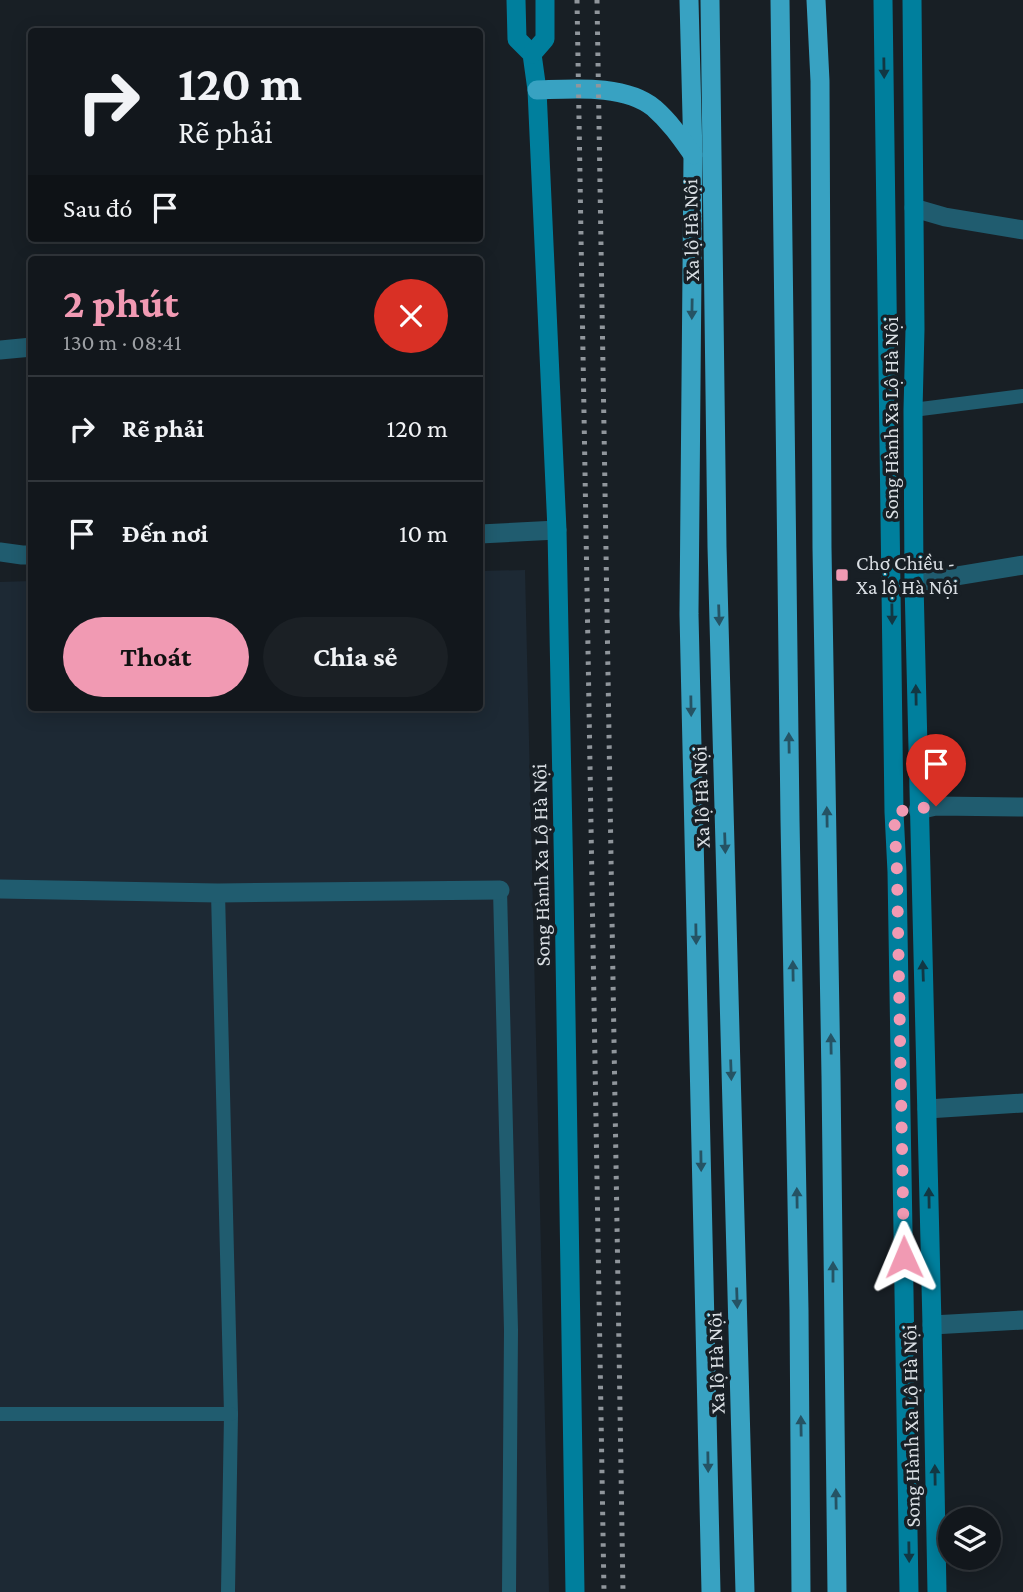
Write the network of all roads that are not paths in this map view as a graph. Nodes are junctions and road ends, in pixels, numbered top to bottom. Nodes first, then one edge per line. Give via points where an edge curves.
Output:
1 (516, 0) edge
2 (545, 0) edge
3 (689, 0) edge
4 (710, 0) edge
5 (780, 0) edge
6 (816, 0) edge
7 (883, 0) edge
8 (912, 0) edge
9 (533, 54) junction
10 (537, 90) junction
11 (693, 155) junction
12 (914, 208) junction
13 (1023, 230) edge
14 (693, 240) junction
15 (715, 279) junction
16 (28, 347) edge
17 (0, 350) edge
18 (1023, 396) edge
19 (912, 410) junction
20 (557, 530) junction
21 (483, 534) edge
22 (717, 547) junction
23 (0, 552) edge
24 (28, 555) edge
25 (1023, 565) edge
26 (914, 583) junction
27 (689, 614) junction
28 (1023, 807) edge
29 (918, 810) junction
30 (894, 812) junction
31 (0, 890) edge
32 (500, 890) joint
33 (218, 893) junction
34 (1023, 1103) edge
35 (927, 1109) junction
36 (1023, 1320) edge
37 (932, 1325) junction
38 (0, 1414) edge
39 (231, 1414) junction
40 (228, 1592) edge
41 (509, 1592) edge
42 (575, 1592) edge
43 (711, 1592) edge
44 (746, 1592) edge
45 (802, 1592) edge
46 (837, 1592) edge
47 (909, 1592) edge
48 (937, 1592) edge

1 - 9 main road, Song Hành Xa Lộ Hà Nội via 517,39
2 - 9 main road, Song Hành Xa Lộ Hà Nội via 545,39
3 - 11 highway, Xa lộ Hà Nội
4 - 15 highway, Xa lộ Hà Nội
45 -> 5 highway
46 -> 6 highway
7 -> 30 main road, Song Hành Xa Lộ Hà Nội
8 - 12 main road, Song Hành Xa Lộ Hà Nội
9 - 10 main road, Song Hành Xa Lộ Hà Nội
10 - 11 highway via 622,93 651,106 672,125
10 - 20 main road, Song Hành Xa Lộ Hà Nội
11 - 14 highway, Xa lộ Hà Nội
12 - 13 street
12 - 19 main road, Song Hành Xa Lộ Hà Nội
14 - 15 highway
14 -> 27 highway, Xa lộ Hà Nội
15 - 22 highway, Xa lộ Hà Nội
16 - 17 street
18 - 19 lane
19 - 26 main road, Song Hành Xa Lộ Hà Nội
20 - 21 street
20 - 42 main road, Song Hành Xa Lộ Hà Nội
22 - 27 highway
22 -> 44 highway, Xa lộ Hà Nội
23 - 24 street
25 - 26 street
29 -> 26 main road, Song Hành Xa Lộ Hà Nội
27 -> 43 highway, Xa lộ Hà Nội
28 - 29 street
29 - 30 main road
35 -> 29 main road, Song Hành Xa Lộ Hà Nội
30 -> 47 main road, Song Hành Xa Lộ Hà Nội
31 - 33 street
32 - 33 street
32 - 41 lane via 511,1330
33 - 39 lane
34 - 35 street
37 -> 35 main road, Song Hành Xa Lộ Hà Nội
36 - 37 street
48 -> 37 main road, Song Hành Xa Lộ Hà Nội
38 - 39 lane
39 - 40 lane

